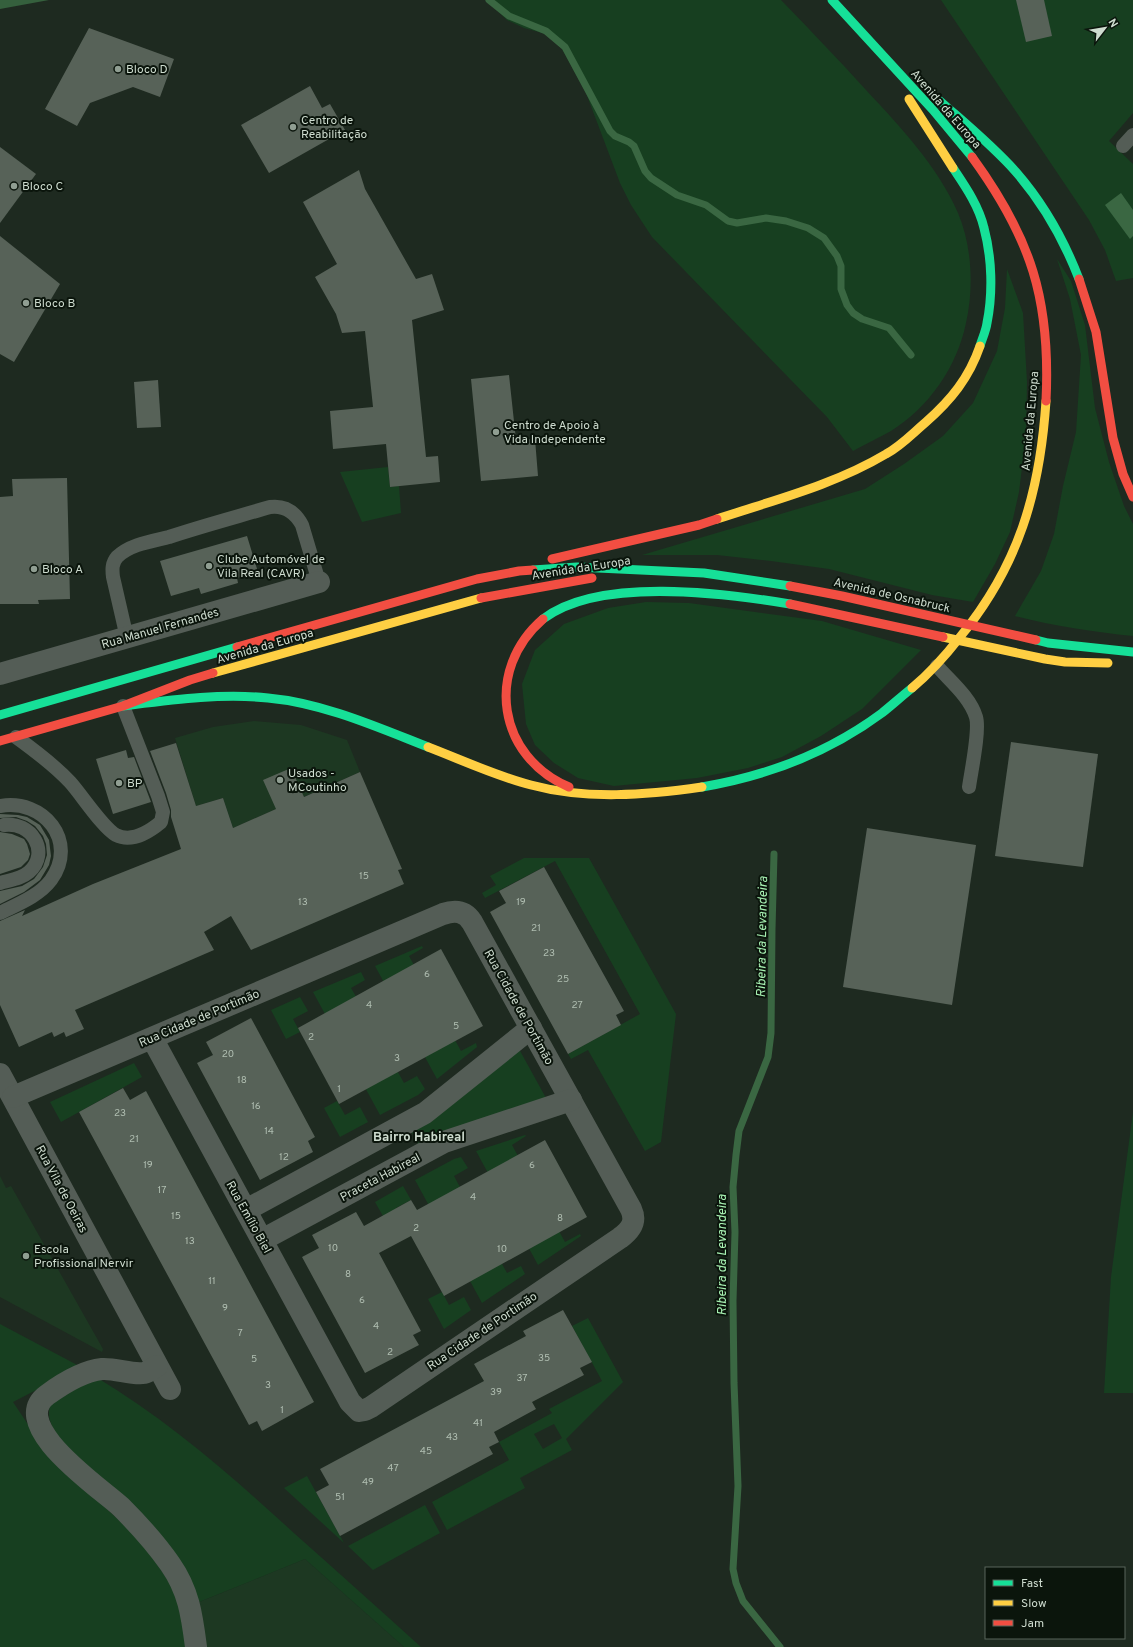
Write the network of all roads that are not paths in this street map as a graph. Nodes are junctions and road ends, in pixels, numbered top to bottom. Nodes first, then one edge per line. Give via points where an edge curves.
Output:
1 (832, 0) edge
2 (874, 44) junction
3 (1133, 135) edge
4 (1123, 146) dead end
5 (1133, 497) edge
6 (644, 570) junction
7 (478, 579) junction
8 (319, 582) joint
9 (127, 638) junction
10 (1133, 652) edge
11 (1120, 663) dead end
12 (937, 666) junction
13 (0, 674) edge
14 (122, 706) junction
15 (0, 715) edge
16 (16, 737) junction
17 (0, 741) edge
18 (970, 787) dead end
19 (606, 793) junction
20 (0, 806) edge
21 (4, 825) dead end
22 (0, 883) edge
23 (0, 913) edge
24 (531, 1028) junction
25 (152, 1038) junction
26 (0, 1074) edge
27 (13, 1097) junction
28 (570, 1100) junction
29 (246, 1210) junction
30 (262, 1240) junction
31 (157, 1366) junction
32 (170, 1389) dead end
33 (347, 1396) joint
34 (196, 1647) edge

1 - 2 main road, Avenida da Europa
2 - 5 main road via 989,145 1024,182 1046,215 1081,285 1096,332 1110,425
2 - 7 main road via 963,182 984,227 990,268 987,324 976,361 959,389 936,414 901,444 839,479 700,525 561,556
2 - 12 main road, Avenida da Europa via 970,154 1003,204 1029,258 1039,293 1045,332 1047,376 1042,439 1035,482 1022,530 1009,562 991,593
3 - 4 lane
6 - 7 main road, Avenida da Europa via 558,567
6 - 10 main road, Avenida de Osnabruck via 704,573 770,582 842,596 1048,644
6 - 14 main road, Avenida da Europa via 522,589 453,605 190,680
7 - 15 main road, Avenida da Europa
8 - 9 street, Rua Manuel Fernandes
8 - 9 lane via 299,518 285,508 270,507 203,526 134,547 113,562 113,577
9 - 13 street, Rua Manuel Fernandes
11 - 19 main road via 1045,659 872,620 746,598 629,592 592,598 556,611 529,634 511,667 505,703 515,739 535,767 561,784
12 - 18 lane via 969,704 976,719
12 - 19 main road, Avenida da Europa via 901,698 863,726 797,762 770,772 718,784 650,793
14 - 16 main road, Avenida da Europa
14 - 16 lane via 163,812 161,822 138,836 116,835 111,831 69,781
14 - 19 main road via 213,697 289,701 341,714 537,787 578,793
16 - 17 main road, Avenida da Europa
20 - 23 lane via 24,806 42,815 56,831 61,847 57,870 44,887
21 - 22 lane via 13,824 25,828 35,839 38,852 31,870 19,878
24 - 25 street, Rua Cidade de Portimão via 471,920 463,913 454,911
24 - 28 street, Rua Cidade de Portimão
24 - 29 street via 425,1113
25 - 27 street, Rua Cidade de Portimão
25 - 29 street, Rua Emílio Biel
26 - 27 street, Rua Vila de Oeiras
27 - 31 street, Rua Vila de Oeiras
28 - 30 street, Praceta Habireal via 444,1142
28 - 33 street, Rua Cidade de Portimão via 631,1209 634,1219 630,1229 366,1410 356,1410
29 - 30 street, Rua Emílio Biel
30 - 33 street, Rua Emílio Biel
31 - 32 street, Rua Vila de Oeiras
31 - 34 street via 143,1373 106,1369 89,1372 46,1395 39,1403 37,1416 53,1448 135,1521 170,1564 183,1585

